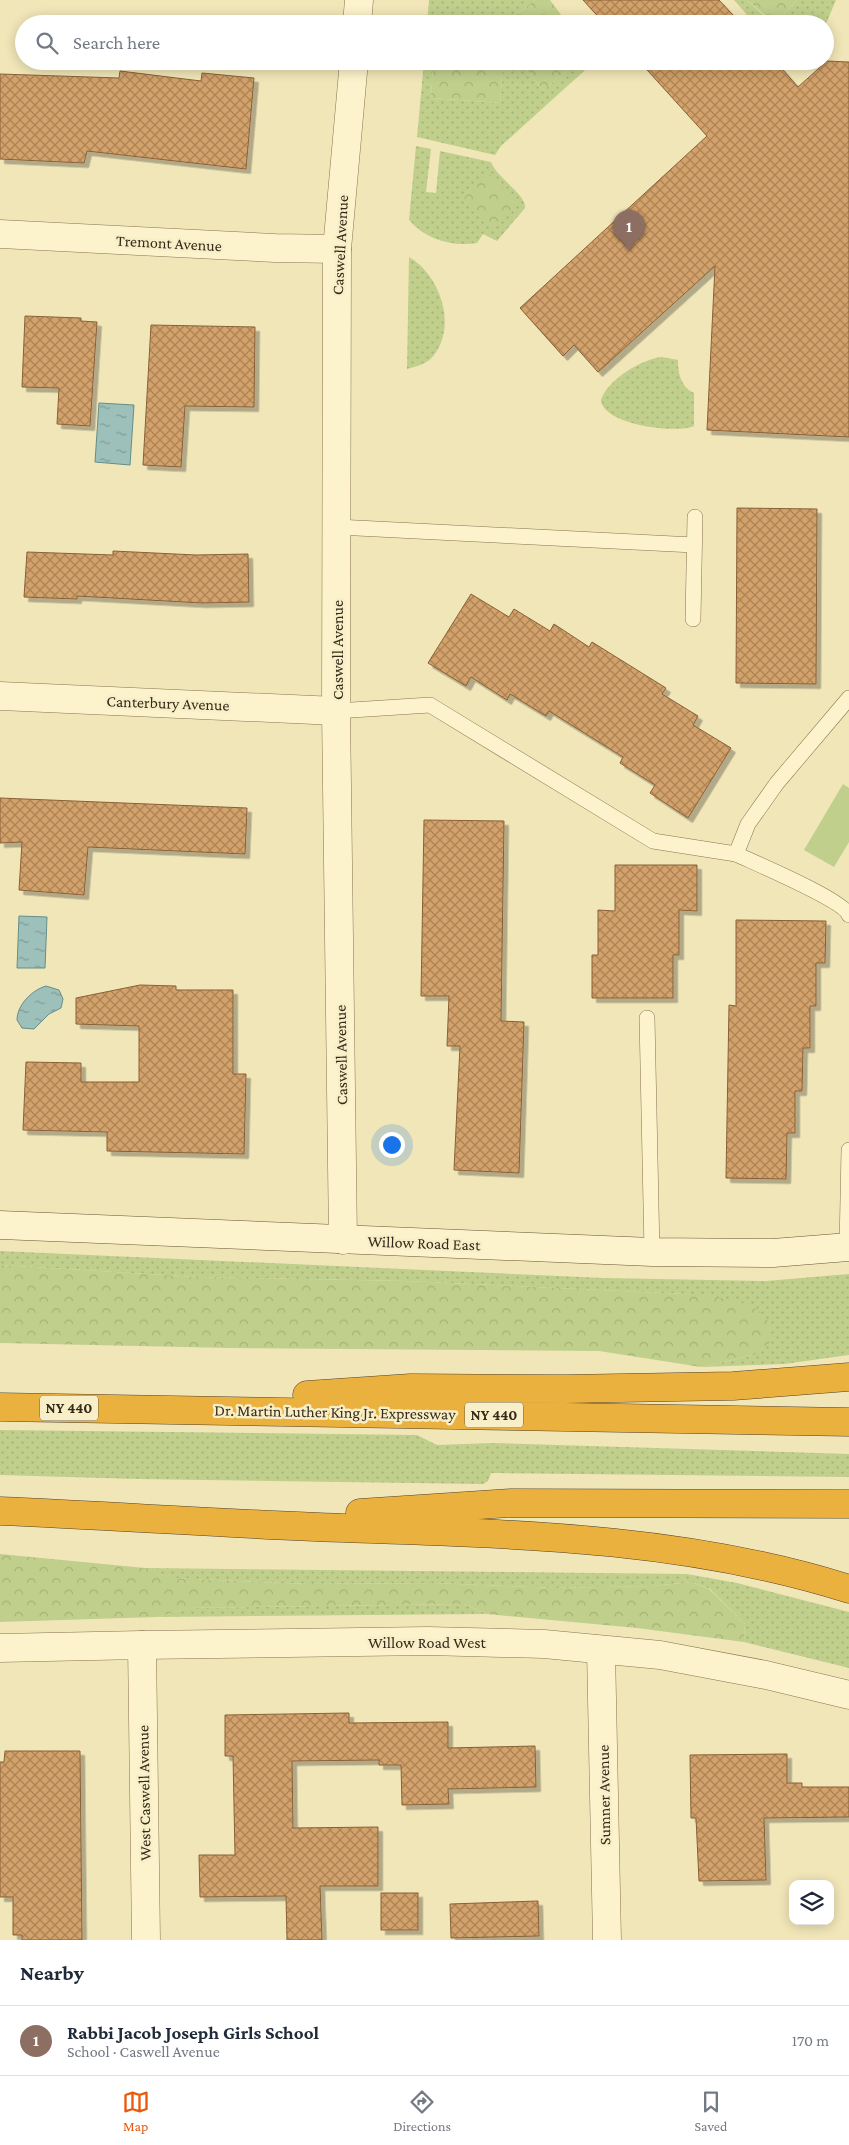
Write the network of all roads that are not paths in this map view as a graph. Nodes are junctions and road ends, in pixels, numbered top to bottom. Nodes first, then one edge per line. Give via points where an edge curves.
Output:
1 (359, 0) edge
2 (358, 15) edge
3 (353, 70) edge
4 (0, 234) edge
5 (337, 249) junction
6 (695, 517) dead end
7 (337, 527) junction
8 (694, 545) junction
9 (692, 619) dead end
10 (0, 696) edge
11 (849, 698) edge
12 (336, 711) junction
13 (736, 854) junction
14 (849, 914) edge
15 (647, 1018) dead end
16 (849, 1150) edge
17 (0, 1224) edge
18 (343, 1240) junction
19 (848, 1247) edge
20 (652, 1252) junction
21 (849, 1377) edge
22 (0, 1407) edge
23 (138, 1408) junction
24 (849, 1422) edge
25 (849, 1504) edge
26 (0, 1511) edge
27 (214, 1523) junction
28 (849, 1589) edge
29 (142, 1645) junction
30 (0, 1648) edge
31 (601, 1650) junction
32 (849, 1695) edge
33 (146, 1940) edge
34 (607, 1940) edge

1 - 2 street
3 - 5 street, Caswell Avenue
4 - 5 street, Tremont Avenue
5 - 7 street, Caswell Avenue
6 - 8 lane
7 - 8 lane
7 - 12 street, Caswell Avenue
8 - 9 lane
10 - 12 street, Canterbury Avenue
11 - 13 lane via 748,824
12 - 13 lane via 430,705 653,841
12 - 18 street, Caswell Avenue
13 - 14 lane via 823,896
15 - 20 lane
16 - 19 lane
17 - 18 street, Willow Road East
18 - 20 street, Willow Road East
19 - 20 street, Willow Road East via 773,1252
21 - 23 highway via 651,1389 411,1388
22 - 23 highway, Dr. Martin Luther King Jr. Expressway / NY 440
23 - 24 highway, Dr. Martin Luther King Jr. Expressway / NY 440
25 - 27 highway via 511,1503
26 - 27 highway
27 - 28 highway via 507,1534 634,1543 808,1576
29 - 30 street, Willow Road West
29 - 31 street, Willow Road West via 476,1641
29 - 33 street, West Caswell Avenue
31 - 32 street, Willow Road West via 660,1655
31 - 34 street, Sumner Avenue

